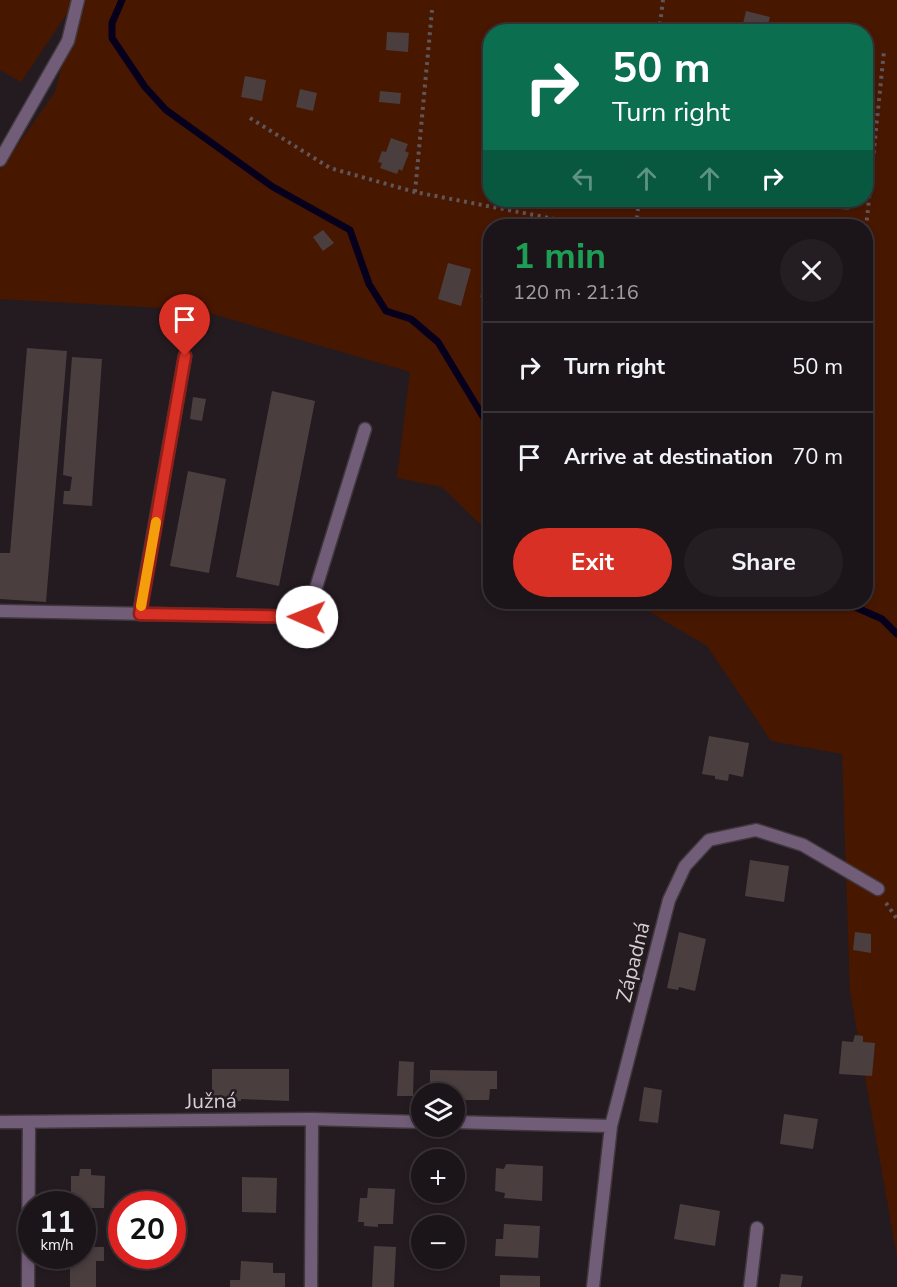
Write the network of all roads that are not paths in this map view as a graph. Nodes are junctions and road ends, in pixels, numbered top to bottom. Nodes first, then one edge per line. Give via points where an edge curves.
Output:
1 (78, 0) edge
2 (0, 160) edge
3 (185, 356) dead end
4 (365, 429) dead end
5 (0, 611) edge
6 (140, 614) junction
7 (878, 890) dead end
8 (312, 1119) junction
9 (0, 1122) edge
10 (29, 1122) junction
11 (411, 1122) edge
12 (465, 1122) edge
13 (611, 1126) junction
14 (757, 1228) dead end
15 (28, 1287) edge
16 (311, 1287) edge
17 (593, 1287) edge
18 (750, 1287) edge

1 - 2 street via 68,41
3 - 6 street
4 - 6 street via 307,617
5 - 6 street
7 - 13 street, Západná via 803,844 756,830 709,840 685,866 669,900
8 - 10 street, Južná
8 - 11 street, Južná
8 - 16 street
9 - 10 street, Južná
10 - 15 street
12 - 13 street
13 - 17 street, Západná
14 - 18 street

